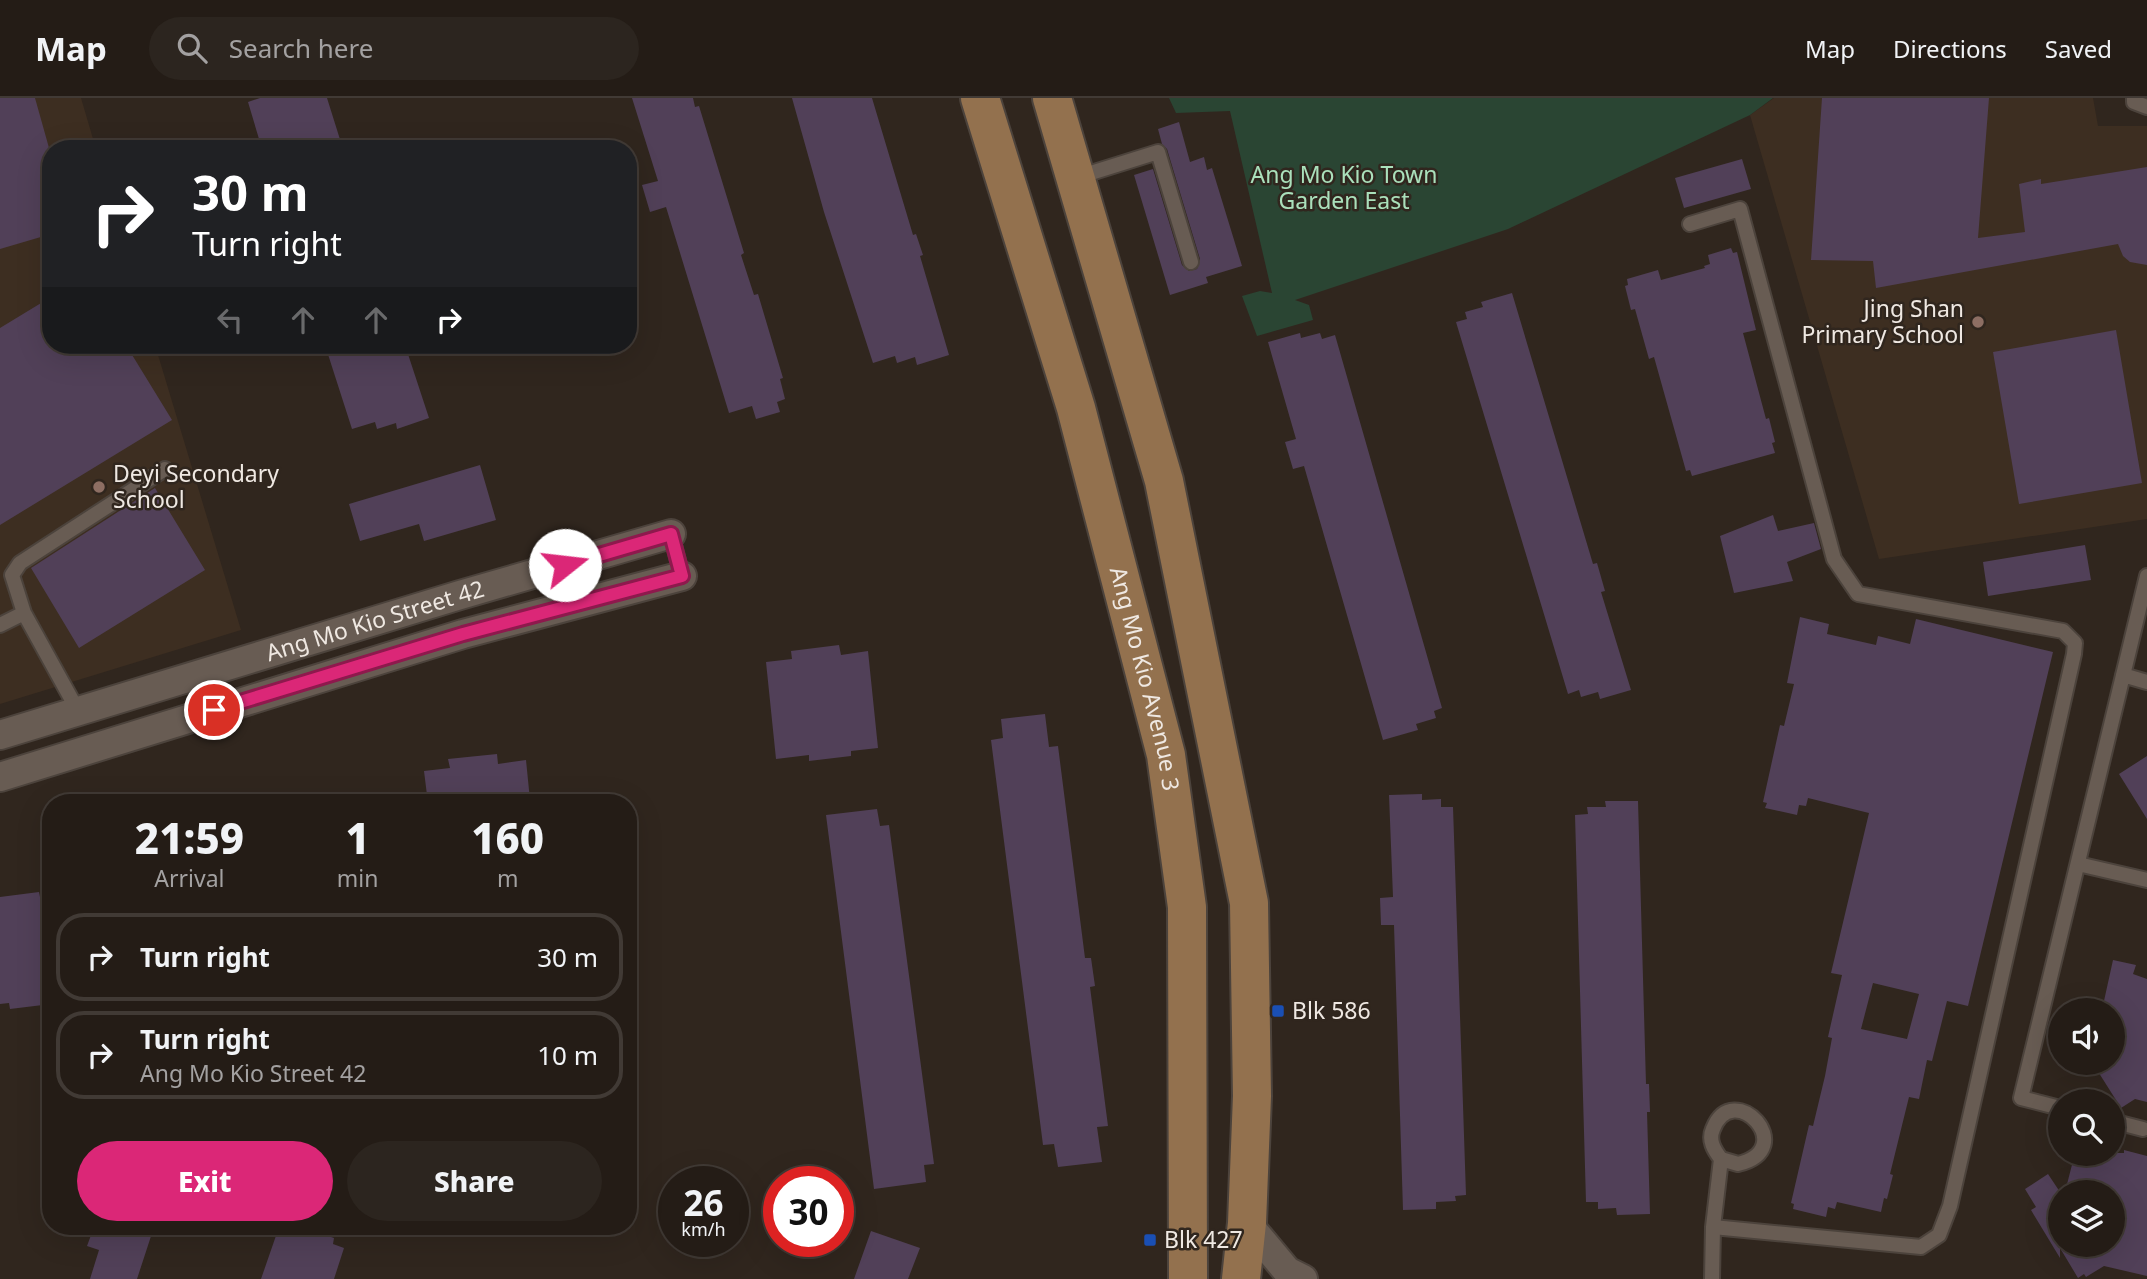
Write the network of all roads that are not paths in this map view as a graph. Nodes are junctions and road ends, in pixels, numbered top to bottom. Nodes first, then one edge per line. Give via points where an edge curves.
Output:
1 (980, 98) edge
2 (1052, 98) edge
3 (2134, 98) edge
4 (2147, 107) edge
5 (1076, 177) junction
6 (1690, 224) dead end
7 (1191, 262) dead end
8 (165, 469) dead end
9 (671, 534) joint
10 (682, 576) joint
11 (2147, 576) edge
12 (24, 613) junction
13 (0, 625) edge
14 (2123, 676) junction
15 (2147, 682) edge
16 (78, 711) junction
17 (0, 735) edge
18 (0, 777) edge
19 (2078, 864) junction
20 (2147, 880) edge
21 (2048, 1105) edge
22 (2125, 1124) edge
23 (2143, 1129) dead end
24 (1721, 1158) dead end
25 (1247, 1223) junction
26 (1713, 1227) junction
27 (1188, 1279) edge
28 (1241, 1279) edge
29 (1303, 1279) edge
30 (1712, 1279) edge

1 - 27 main road, Ang Mo Kio Avenue 3 via 1076,408 1166,755 1187,907
2 - 5 main road
3 - 4 lane
5 - 7 lane via 1158,152
5 - 25 main road via 1164,481 1250,903 1252,1096
6 - 26 lane via 1740,209 1834,559 1858,594 2063,631 2075,643 1996,1009 1950,1206 1939,1235 1921,1247
8 - 12 lane via 20,563 12,575
9 - 10 lane
9 - 16 street, Ang Mo Kio Street 42
10 - 18 street, Ang Mo Kio Street 42 via 463,634
11 - 14 lane
12 - 13 lane
12 - 16 lane
14 - 15 lane
14 - 19 lane
16 - 17 street, Ang Mo Kio Street 42
19 - 20 lane
19 - 21 lane via 2021,1098
22 - 23 lane
24 - 26 lane
25 - 28 main road
25 - 29 street via 1287,1271
26 - 30 lane

